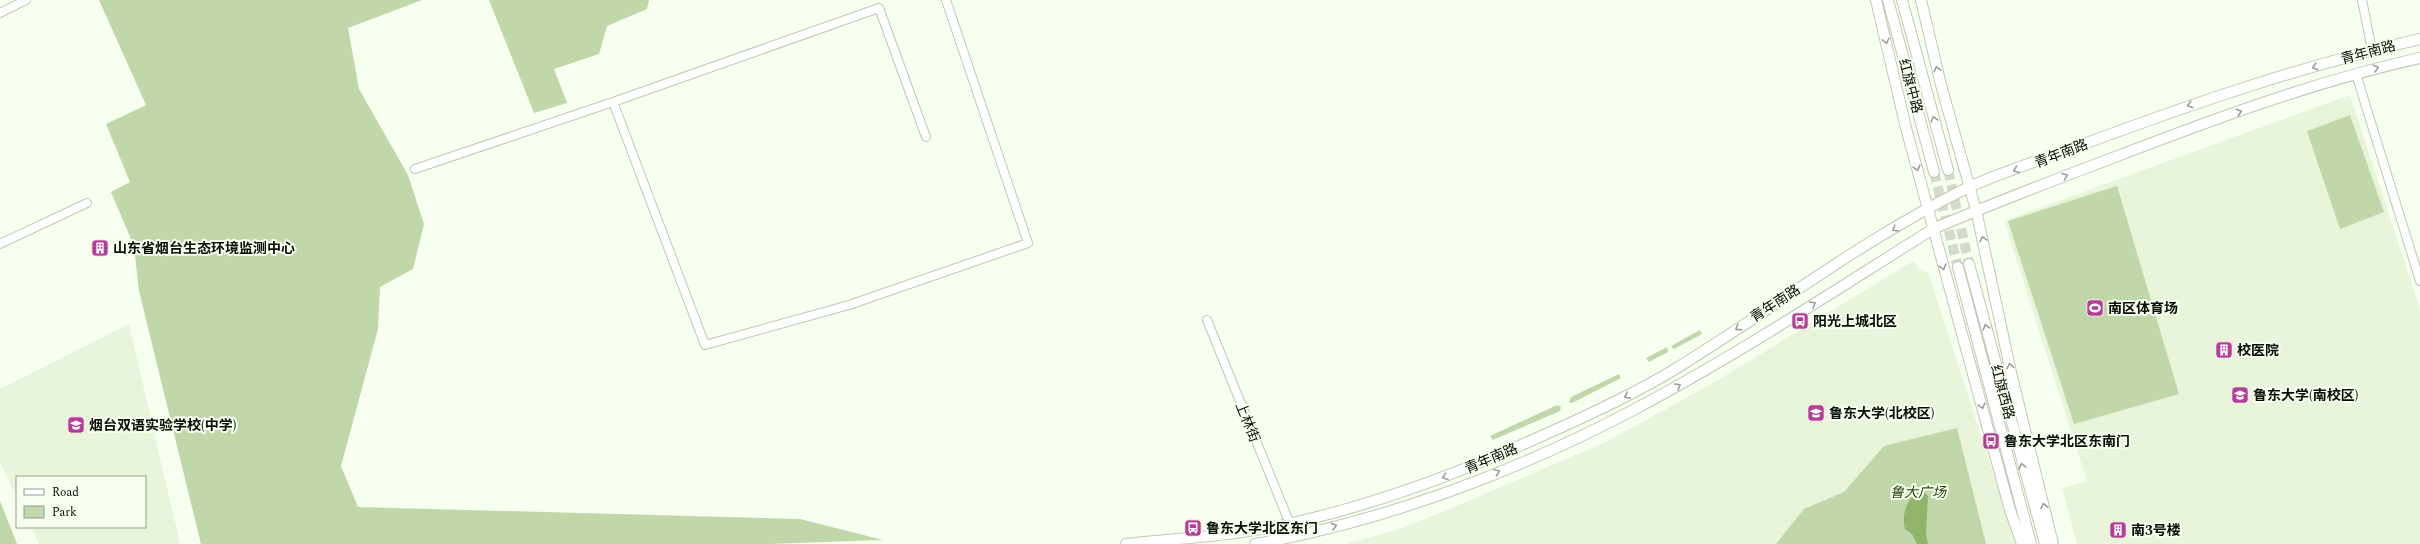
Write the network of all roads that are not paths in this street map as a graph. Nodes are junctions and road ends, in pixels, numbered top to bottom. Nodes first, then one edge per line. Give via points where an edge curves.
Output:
1 (26, 0) edge
2 (946, 0) edge
3 (1888, 0) edge
4 (1902, 0) edge
5 (1921, 0) edge
6 (2362, 0) edge
7 (1877, 1) edge
8 (0, 13) edge
9 (2420, 40) edge
10 (2372, 50) junction
11 (2420, 58) edge
12 (2356, 74) junction
13 (613, 102) junction
14 (926, 137) dead end
15 (415, 169) dead end
16 (1948, 170) tunnel mouth
17 (1934, 172) tunnel mouth
18 (1970, 187) junction
19 (88, 203) dead end
20 (1929, 209) junction
21 (1976, 210) junction
22 (1933, 230) junction
23 (0, 244) edge
24 (1969, 264) tunnel mouth
25 (1958, 267) tunnel mouth
26 (2420, 281) edge
27 (1207, 320) dead end
28 (1290, 524) junction
29 (1126, 544) edge
30 (1255, 544) edge
31 (2022, 544) edge
32 (2031, 544) edge
33 (2045, 544) edge
34 (2053, 544) edge

1 - 8 street
2 - 13 street via 1028,243 848,305 705,345
3 - 17 main road, 红旗中路
16 -> 4 main road, 红旗中路
18 -> 5 main road via 1941,85
6 - 10 street
7 -> 20 main road via 1906,128
9 - 10 main road, 青年南路
10 -> 18 main road, 青年南路 via 2188,105
12 -> 11 main road, 青年南路
21 -> 12 main road, 青年南路 via 2194,127
12 - 26 street
13 - 14 street via 879,8
13 - 15 street
18 - 20 main road, 青年南路
18 - 21 main road
19 - 23 street
20 - 22 main road
20 -> 28 main road, 青年南路 via 1787,295 1671,372 1586,416 1445,478
21 - 22 main road, 青年南路
34 -> 21 main road via 2012,377
30 -> 22 main road, 青年南路 via 1304,534 1449,491 1586,434 1677,386
22 -> 31 main road via 2010,510
33 -> 24 main road, 红旗西路
25 - 32 main road, 红旗西路
27 - 28 street, 上林街
28 - 29 main road, 青年南路 via 1233,533

